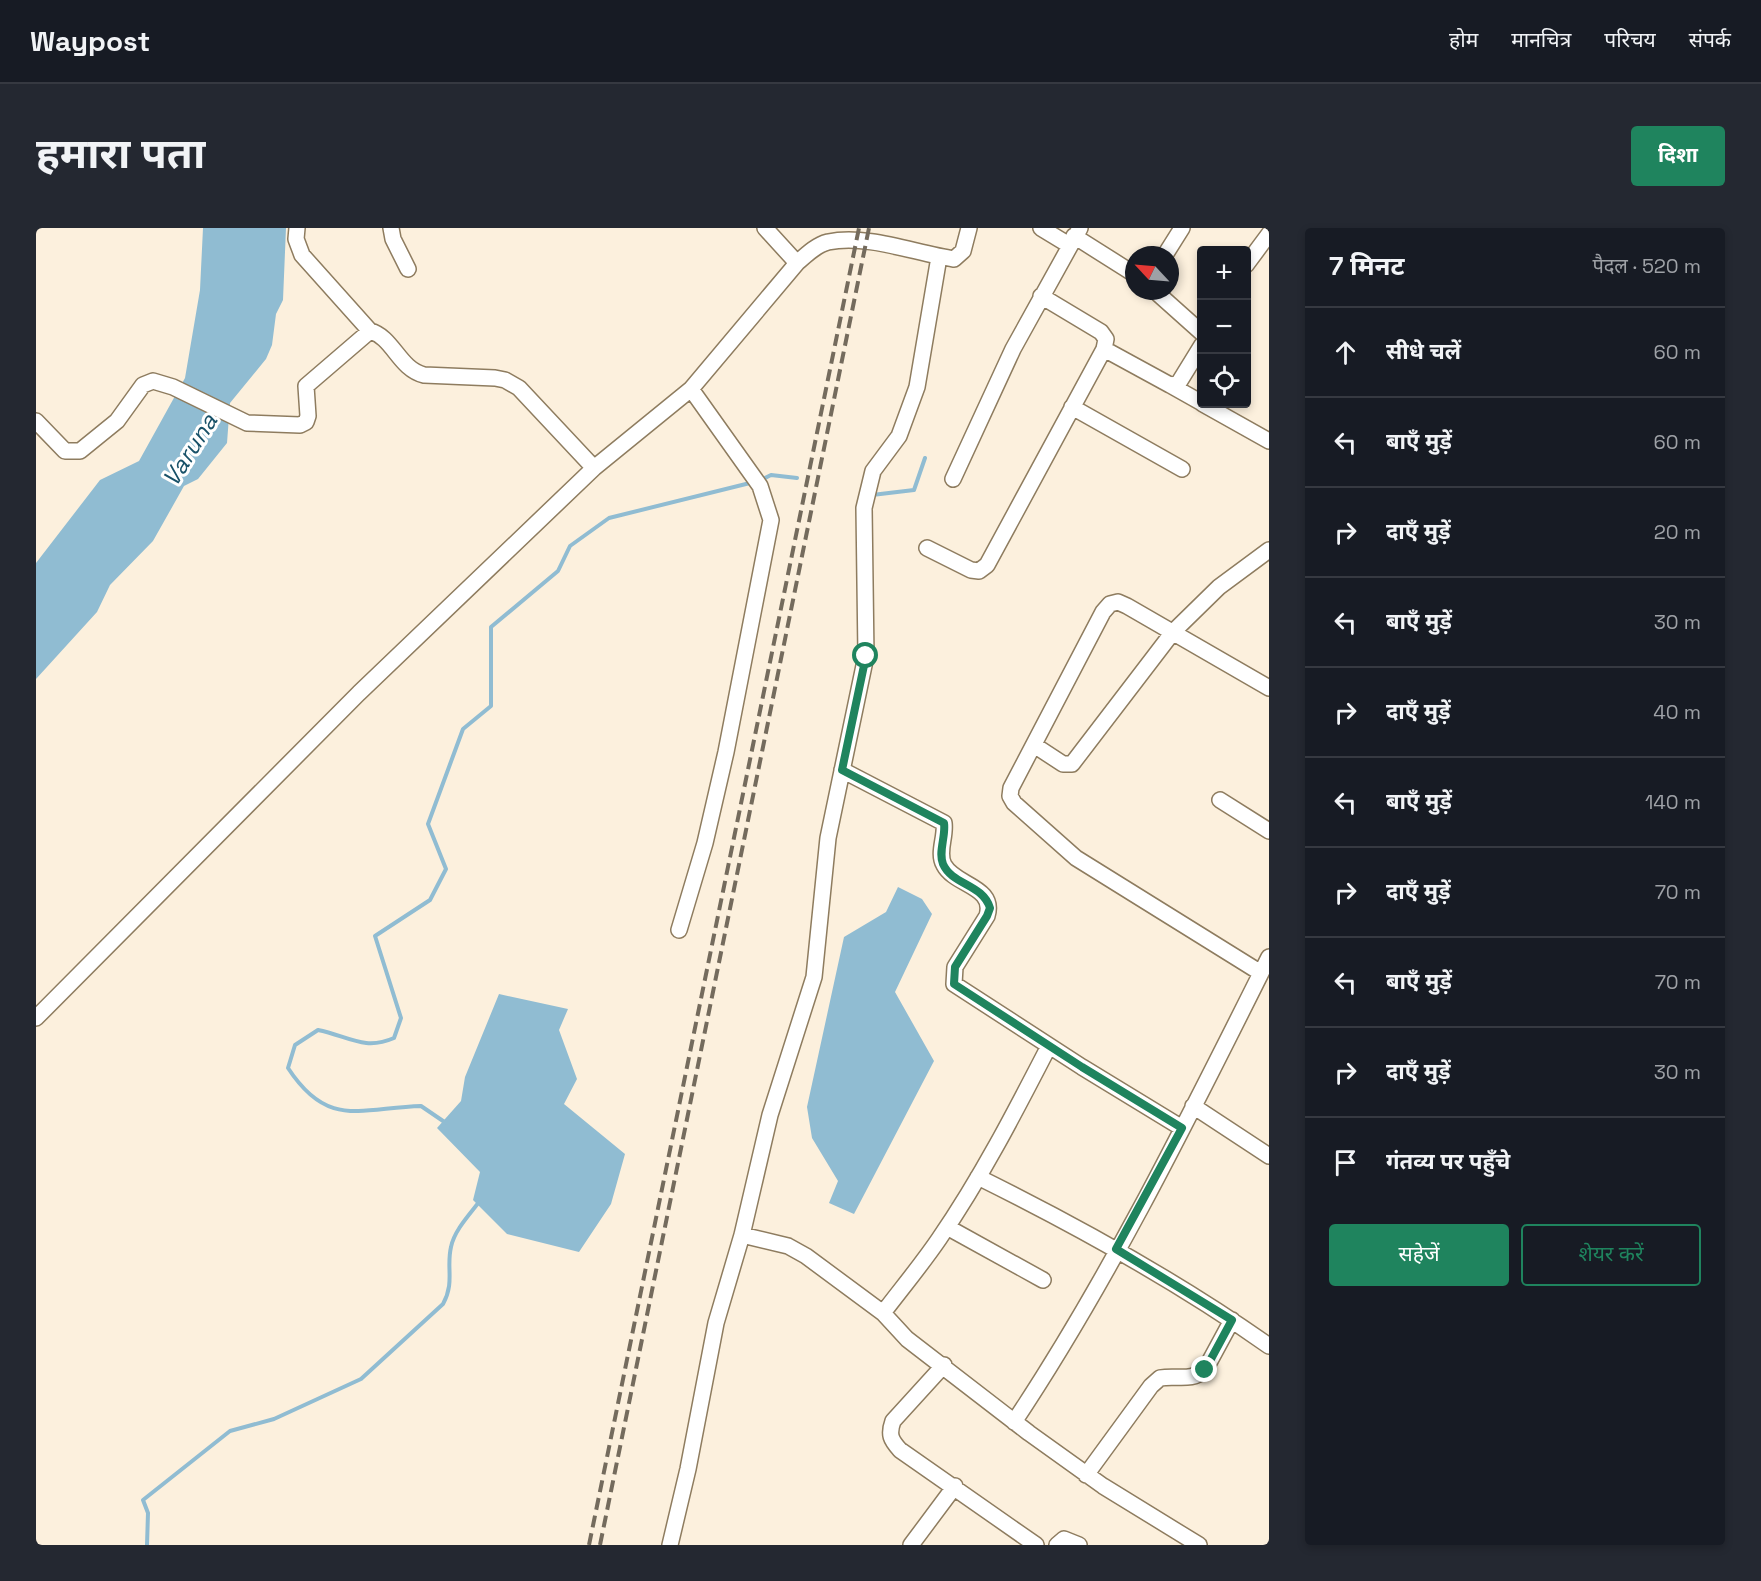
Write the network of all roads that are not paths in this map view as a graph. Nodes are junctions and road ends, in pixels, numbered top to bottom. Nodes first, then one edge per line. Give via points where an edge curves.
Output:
1 (297, 228) edge
2 (392, 228) edge
3 (765, 228) edge
4 (969, 228) edge
5 (1041, 228) edge
6 (1182, 228) edge
7 (1269, 234) edge
8 (827, 235) edge
9 (1074, 236) edge
10 (1171, 246) edge
11 (939, 256) junction
12 (1251, 258) edge
13 (797, 263) junction
14 (1125, 268) edge
15 (408, 269) dead end
16 (1041, 296) junction
17 (1165, 300) edge
18 (1197, 329) edge
19 (370, 331) junction
20 (1104, 350) junction
21 (1197, 353) edge
22 (1170, 385) junction
23 (691, 388) junction
24 (1197, 400) edge
25 (1072, 407) junction
26 (1211, 408) edge
27 (36, 421) edge
28 (1269, 441) edge
29 (594, 468) junction
30 (1182, 470) dead end
31 (953, 479) dead end
32 (927, 548) dead end
33 (1269, 550) edge
34 (1173, 632) junction
35 (1269, 688) edge
36 (1034, 745) junction
37 (842, 770) junction
38 (1221, 800) dead end
39 (1269, 831) edge
40 (679, 930) dead end
41 (1269, 957) edge
42 (1261, 973) junction
43 (36, 1018) edge
44 (1049, 1046) junction
45 (1193, 1106) junction
46 (1182, 1128) junction
47 (1269, 1156) edge
48 (978, 1177) junction
49 (947, 1227) junction
50 (742, 1235) junction
51 (1116, 1249) junction
52 (1043, 1280) dead end
53 (883, 1313) junction
54 (1232, 1320) junction
55 (1269, 1346) edge
56 (944, 1365) junction
57 (1014, 1422) junction
58 (1086, 1474) junction
59 (955, 1486) junction
60 (673, 1544) edge
61 (910, 1545) edge
62 (1036, 1545) edge
63 (1057, 1545) edge
64 (1079, 1545) edge
65 (1199, 1545) edge

1 - 19 street via 302,255
2 - 15 street via 393,239
3 - 13 street
4 - 11 street via 963,251 954,258
5 - 9 street
6 - 10 street
7 - 12 street
8 - 11 street
8 - 13 street
9 - 14 street
9 - 16 street
11 - 37 street via 918,387 899,436 873,471 864,508 866,656
13 - 23 street
16 - 20 street via 1101,332 1106,339
16 - 31 street
17 - 18 street
19 - 27 street via 306,386 308,416 300,425 235,420 173,387 153,381 143,385 117,421 75,453 65,451
19 - 29 street via 380,336 413,372 495,378 519,388
20 - 22 street
20 - 25 street
21 - 22 street via 1178,384
22 - 24 street
23 - 29 street
23 - 40 street via 756,480 771,520 708,832
25 - 30 street
25 - 32 street via 987,565 979,571 971,570
26 - 28 street
29 - 43 street via 359,693
33 - 34 street via 1219,587
34 - 35 street
34 - 36 street via 1072,764 1063,764
34 - 36 street via 1118,602 1110,604
36 - 42 street via 1011,788 1014,803 1077,858
37 - 44 street via 944,823 942,862 948,871 983,894 990,908 955,967 954,984
37 - 50 street via 828,838 814,977 768,1122
38 - 39 street
41 - 42 street
42 - 45 street
44 - 46 street
44 - 48 street
45 - 46 street
45 - 47 street
46 - 51 street
48 - 49 street
48 - 51 street
49 - 52 street
49 - 53 street
50 - 53 street via 797,1251
50 - 60 street via 716,1323
51 - 54 street
51 - 57 street via 1044,1378
53 - 56 street via 908,1339
54 - 55 street
54 - 58 street via 1205,1370 1190,1378 1160,1378
56 - 57 street
56 - 59 street via 893,1421 889,1432 900,1450
57 - 58 street
58 - 65 street
59 - 61 street
59 - 62 street
63 - 64 street via 1064,1539

